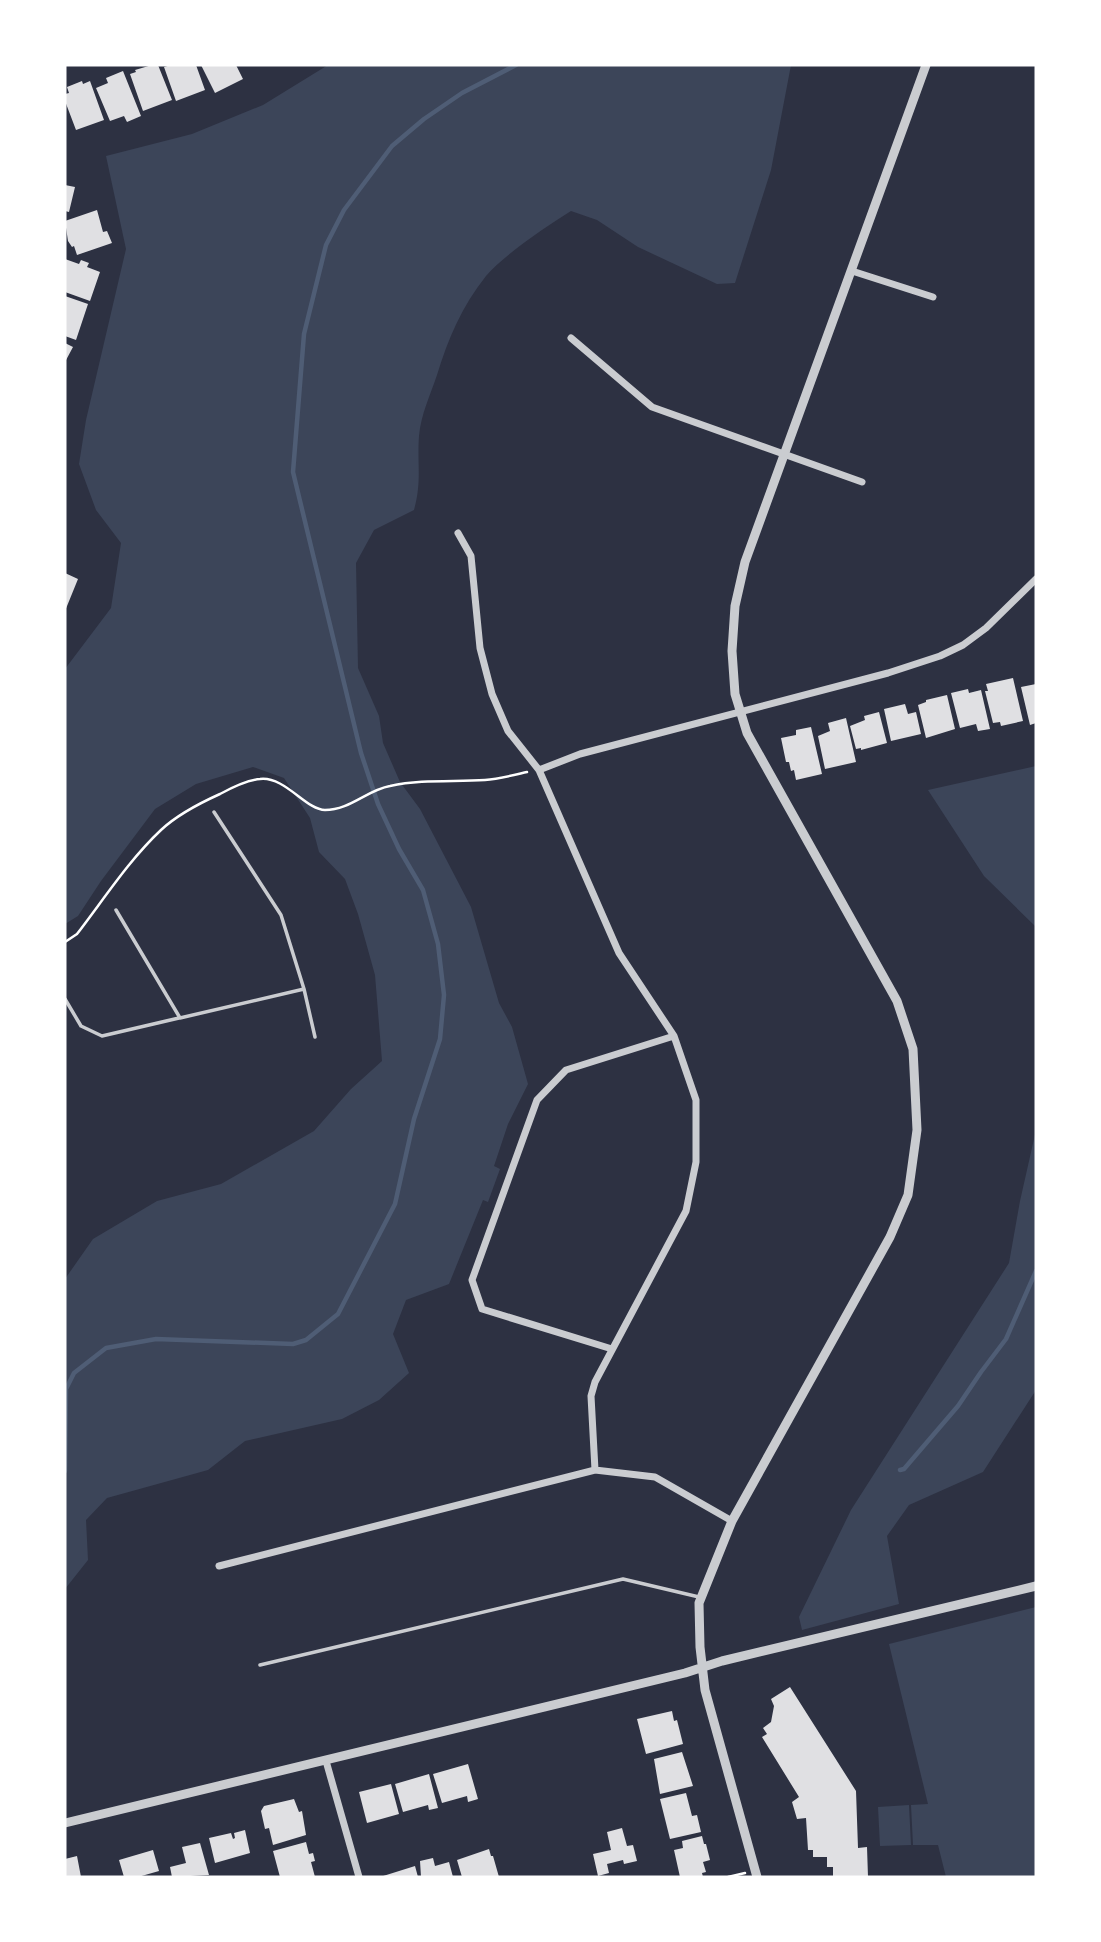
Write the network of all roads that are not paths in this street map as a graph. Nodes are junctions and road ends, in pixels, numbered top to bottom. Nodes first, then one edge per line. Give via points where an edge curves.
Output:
1 (926, 65) edge
2 (852, 271) junction
3 (933, 297) dead end
4 (571, 338) dead end
5 (784, 453) junction
6 (862, 482) dead end
7 (458, 533) dead end
8 (1036, 579) edge
9 (739, 711) junction
10 (539, 770) junction
11 (214, 812) dead end
12 (116, 910) dead end
13 (304, 989) junction
14 (65, 999) edge
15 (180, 1018) junction
16 (674, 1036) junction
17 (315, 1037) dead end
18 (612, 1349) junction
19 (595, 1470) junction
20 (732, 1521) junction
21 (219, 1566) dead end
22 (1036, 1586) edge
23 (701, 1598) junction
24 (260, 1665) dead end
25 (701, 1668) junction
26 (326, 1762) junction
27 (65, 1823) edge
28 (756, 1874) edge
29 (359, 1877) edge

1 - 2 street
2 - 3 street
2 - 5 street
4 - 5 street via 652,407
5 - 6 street
5 - 9 street via 745,562 735,606 732,651
7 - 10 street via 471,556 480,648 492,694 508,731
8 - 9 street via 986,628 940,656
9 - 10 street via 580,754
9 - 20 street via 751,744 897,1001 913,1049 917,1130 908,1195 890,1237
10 - 16 street via 619,953
11 - 13 lane via 281,915
12 - 15 lane
13 - 15 lane
13 - 17 lane
14 - 15 lane via 81,1026 102,1036
16 - 18 street via 696,1100 694,1174 686,1211
16 - 18 street via 566,1070 537,1100 472,1280 482,1309
18 - 19 street via 591,1396
19 - 20 street via 655,1477
19 - 21 street
20 - 23 street
22 - 25 street
23 - 24 lane via 623,1579
23 - 25 street
25 - 26 street
25 - 28 street
26 - 27 street
26 - 29 street

